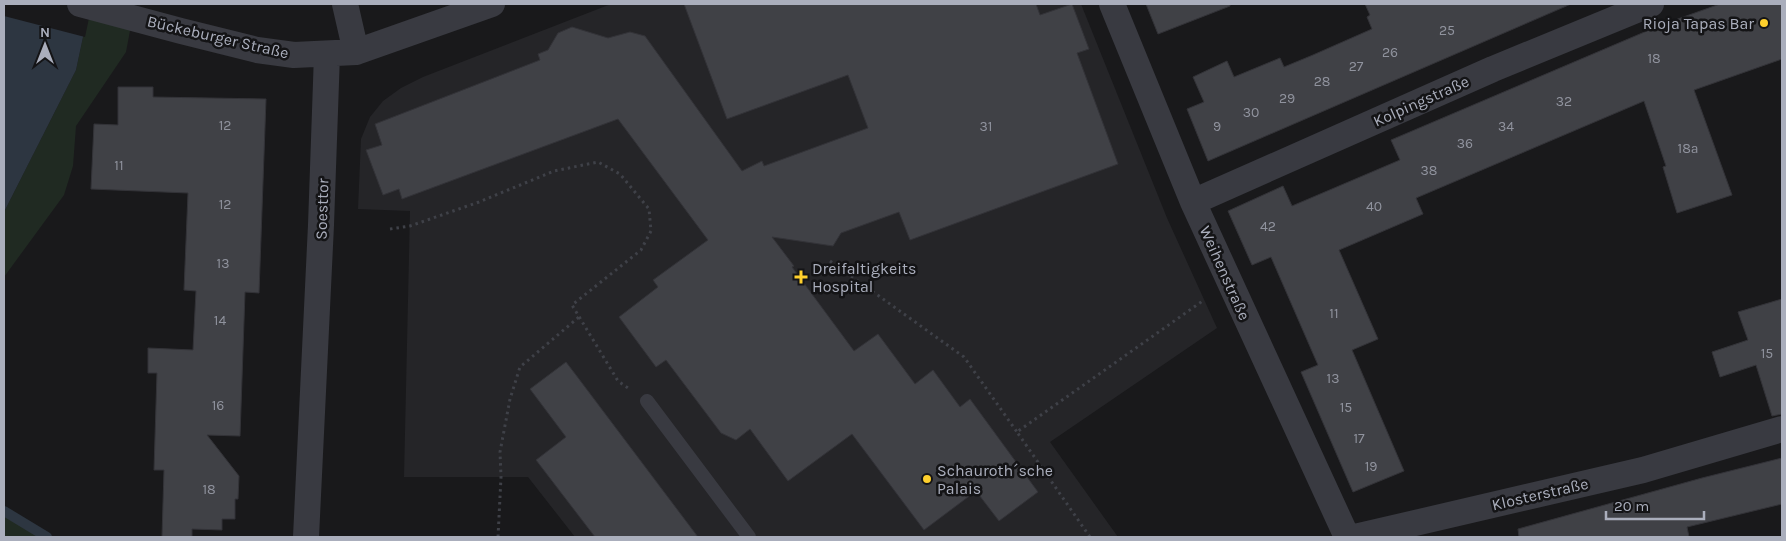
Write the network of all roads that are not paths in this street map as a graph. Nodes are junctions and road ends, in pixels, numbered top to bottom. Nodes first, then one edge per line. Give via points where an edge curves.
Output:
1 (80, 4) edge
2 (345, 4) edge
3 (492, 4) edge
4 (1112, 4) edge
5 (1651, 4) edge
6 (356, 52) junction
7 (327, 54) junction
8 (1193, 202) junction
9 (647, 401) road end
10 (1782, 428) edge
11 (306, 537) edge
12 (749, 537) edge
13 (1347, 537) edge
14 (1354, 537) edge

1 - 7 street, Bückeburger Straße via 257,50 294,55
2 - 6 street
3 - 6 street
4 - 8 street, Weihenstraße
5 - 8 street, Kolpingstraße via 1493,69
6 - 7 street
7 - 11 street, Soesttor
8 - 13 street, Weihenstraße
9 - 12 lane
10 - 14 street, Klosterstraße via 1644,470

